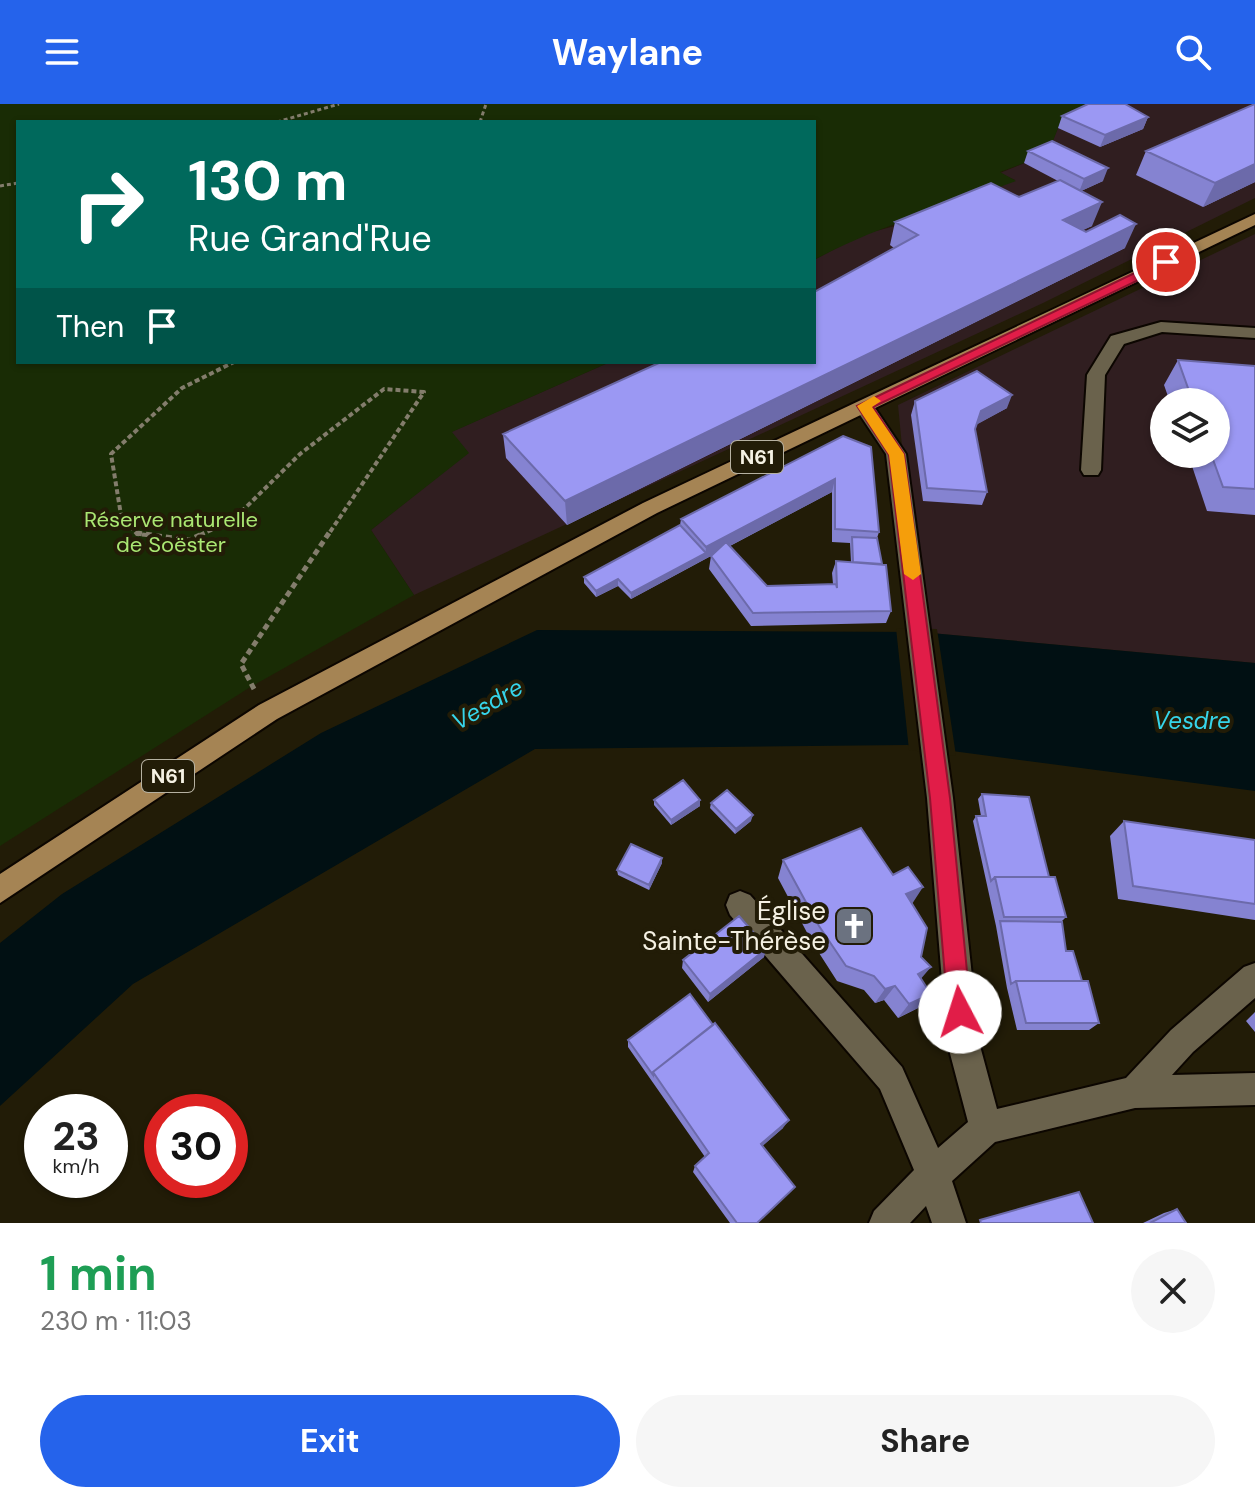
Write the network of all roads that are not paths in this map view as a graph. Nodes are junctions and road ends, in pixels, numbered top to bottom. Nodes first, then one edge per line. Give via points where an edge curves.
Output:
1 (1255, 219) edge
2 (1255, 333) edge
3 (864, 406) junction
4 (1091, 470) dead end
5 (0, 890) edge
6 (740, 905) dead end
7 (1255, 978) edge
8 (1255, 1089) edge
9 (1135, 1092) junction
10 (986, 1128) junction
11 (933, 1175) junction
12 (886, 1223) edge
13 (949, 1223) edge

1 - 3 main road, N61
2 - 4 street via 1161,327 1117,340 1096,375
3 - 5 main road, N61 via 650,508 268,712
3 - 10 street via 896,454 940,798 963,1042
6 - 11 street via 891,1078
7 - 9 street via 1182,1041
8 - 9 street
9 - 10 street
10 - 11 street
11 - 12 street
11 - 13 street

